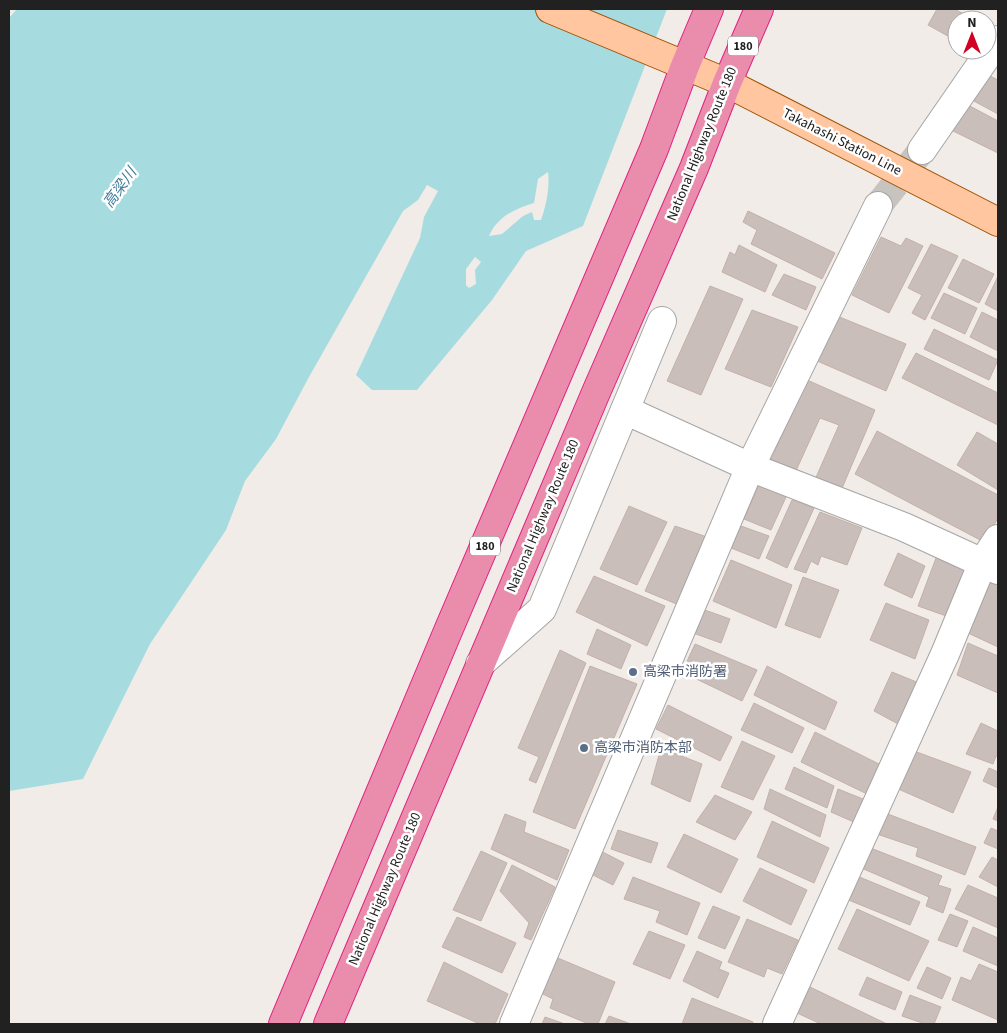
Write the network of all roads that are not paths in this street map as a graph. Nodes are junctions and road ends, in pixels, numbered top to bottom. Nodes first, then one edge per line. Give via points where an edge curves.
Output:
1 (550, 9) edge
2 (709, 9) edge
3 (759, 9) edge
4 (998, 40) edge
5 (685, 66) junction
6 (727, 83) junction
7 (922, 150) tunnel mouth
8 (878, 206) tunnel mouth
9 (998, 222) edge
10 (662, 321) dead end
11 (625, 410) junction
12 (750, 467) junction
13 (998, 539) edge
14 (990, 566) edge
15 (480, 664) junction
16 (283, 1024) edge
17 (328, 1024) edge
18 (514, 1024) edge
19 (777, 1024) edge

1 - 5 main road, Takahashi Station Line
2 - 5 highway, 180
3 - 6 highway, National Highway Route 180 / 180
4 - 7 street
5 - 6 main road, Takahashi Station Line
5 - 16 highway, 180 via 654,149
6 - 9 main road, Takahashi Station Line
6 - 15 highway, National Highway Route 180 / 180 via 694,168
8 - 12 street
10 - 11 street
11 - 12 street
11 - 15 street via 542,609
12 - 14 street via 904,527
12 - 18 street
13 - 14 street
14 - 19 street via 942,663
15 - 17 highway, National Highway Route 180 / 180

